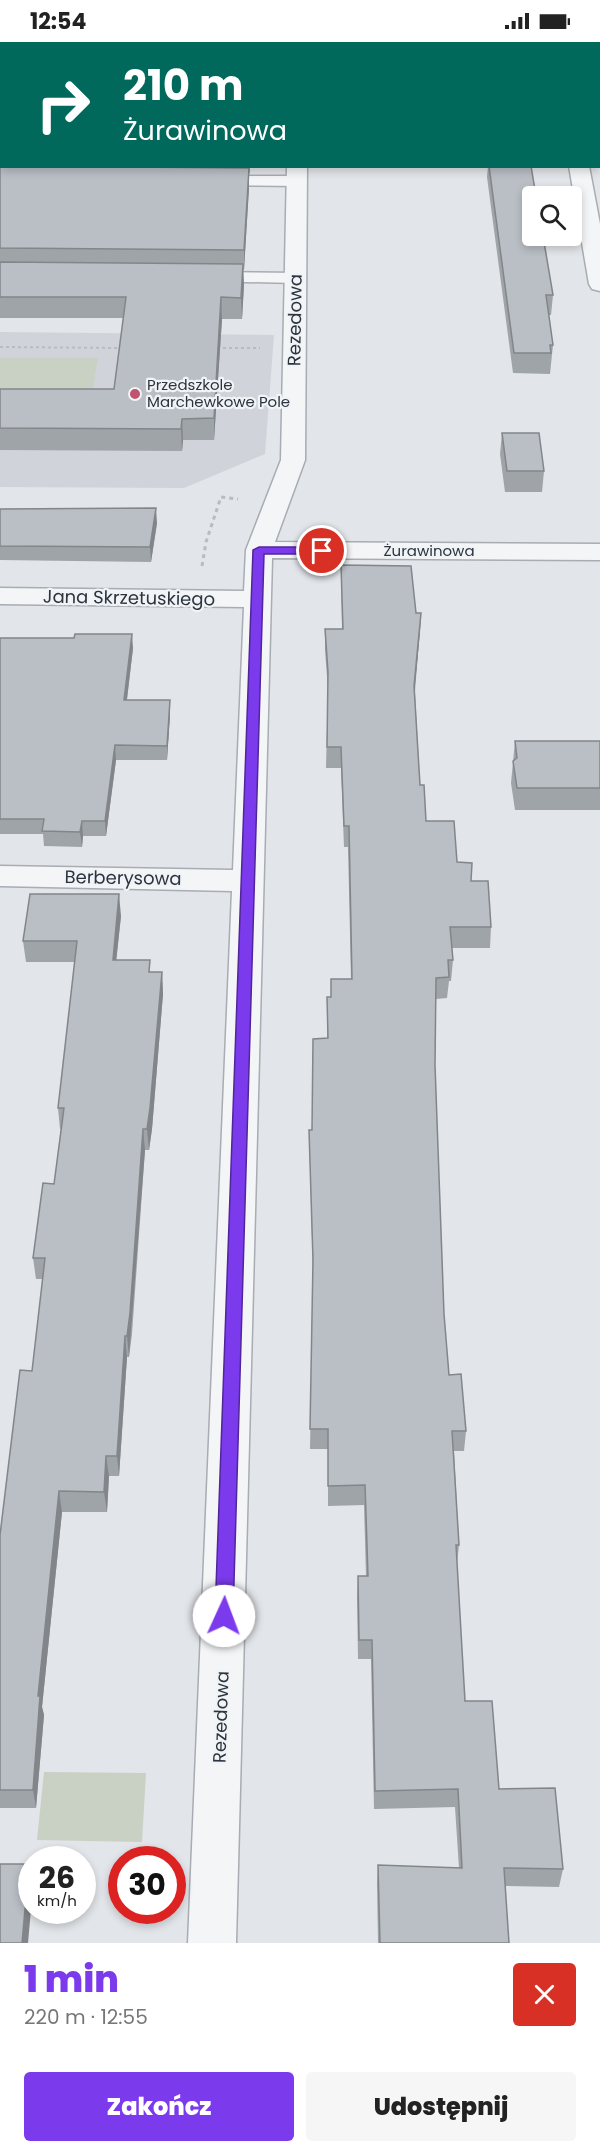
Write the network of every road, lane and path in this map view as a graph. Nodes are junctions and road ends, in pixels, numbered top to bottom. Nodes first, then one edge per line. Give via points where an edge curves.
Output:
1 (579, 168) edge
2 (297, 174) edge
3 (195, 180) edge
4 (188, 277) edge
5 (296, 278) junction
6 (600, 284) edge
7 (0, 347) edge
8 (124, 348) edge
9 (209, 348) edge
10 (264, 348) dead end
11 (259, 550) junction
12 (600, 552) edge
13 (0, 597) edge
14 (258, 599) junction
15 (0, 876) edge
16 (247, 881) junction
17 (212, 1943) edge

1 - 6 street
2 - 3 lane
2 - 5 street, Rezedowa
4 - 5 lane
5 - 11 street, Rezedowa via 293,460
7 - 8 path
9 - 10 path
11 - 12 street, Żurawinowa
11 - 14 street, Rezedowa
13 - 14 street, Jana Skrzetuskiego
14 - 16 street, Rezedowa
15 - 16 street, Berberysowa
16 - 17 street, Rezedowa

